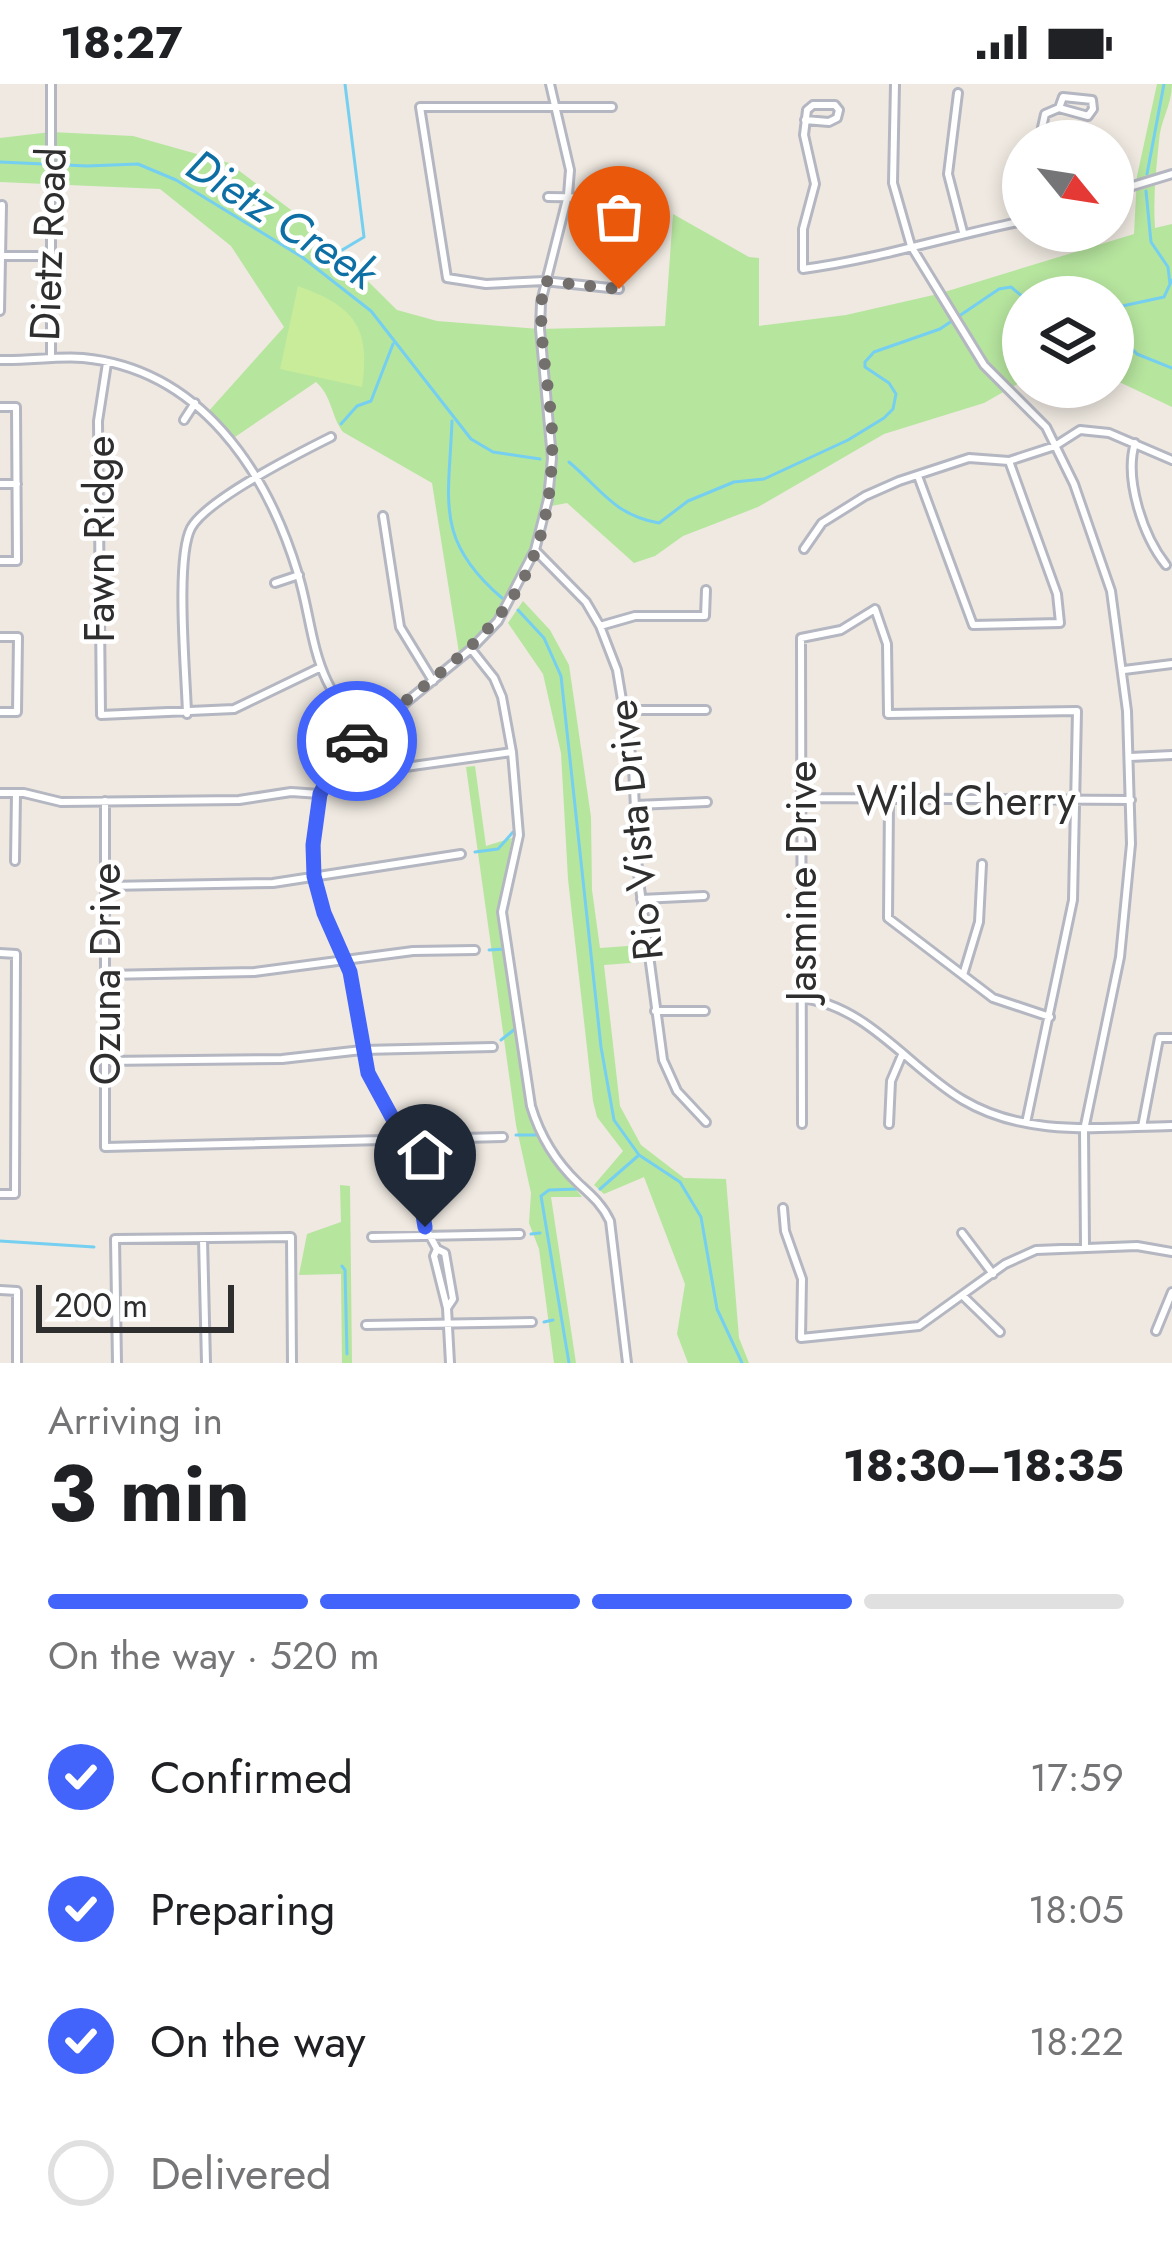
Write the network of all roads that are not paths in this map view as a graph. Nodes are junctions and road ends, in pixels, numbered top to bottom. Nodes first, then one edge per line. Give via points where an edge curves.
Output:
1 (51, 84) edge
2 (550, 84) edge
3 (559, 84) edge
4 (895, 84) edge
5 (958, 93) dead end
6 (555, 98) junction
7 (612, 107) dead end
8 (1059, 108) junction
9 (559, 110) junction
10 (805, 120) junction
11 (1044, 120) edge
12 (1172, 174) edge
13 (1134, 186) edge
14 (568, 195) junction
15 (548, 197) dead end
16 (615, 198) dead end
17 (2, 205) edge
18 (1002, 225) edge
19 (963, 232) junction
20 (911, 246) junction
21 (2, 256) edge
22 (51, 256) junction
23 (544, 281) junction
24 (619, 289) dead end
25 (0, 311) edge
26 (51, 358) junction
27 (0, 361) edge
28 (107, 362) junction
29 (195, 403) junction
30 (0, 407) edge
31 (184, 420) dead end
32 (331, 436) dead end
33 (1135, 443) junction
34 (1055, 446) junction
35 (1172, 460) edge
36 (1009, 461) junction
37 (918, 476) junction
38 (257, 478) junction
39 (0, 484) edge
40 (17, 484) junction
41 (383, 516) dead end
42 (804, 549) dead end
43 (535, 550) junction
44 (0, 561) edge
45 (1166, 565) dead end
46 (299, 575) junction
47 (275, 583) dead end
48 (706, 590) dead end
49 (600, 626) junction
50 (0, 637) edge
51 (472, 649) junction
52 (1172, 664) edge
53 (321, 668) junction
54 (1124, 670) junction
55 (434, 681) junction
56 (625, 710) junction
57 (706, 710) dead end
58 (0, 712) edge
59 (187, 714) junction
60 (366, 733) junction
61 (512, 752) junction
62 (1172, 755) edge
63 (1130, 757) junction
64 (383, 770) dead end
65 (0, 793) edge
66 (16, 793) junction
67 (320, 794) junction
68 (801, 798) junction
69 (1077, 800) junction
70 (1131, 800) junction
71 (105, 801) junction
72 (890, 801) junction
73 (707, 802) dead end
74 (636, 805) junction
75 (461, 854) dead end
76 (15, 861) dead end
77 (982, 864) dead end
78 (314, 876) junction
79 (106, 886) junction
80 (704, 896) dead end
81 (641, 899) junction
82 (475, 950) dead end
83 (0, 953) edge
84 (346, 959) junction
85 (105, 975) junction
86 (963, 975) junction
87 (801, 998) junction
88 (656, 1011) junction
89 (705, 1011) dead end
90 (1050, 1017) junction
91 (1172, 1038) edge
92 (493, 1047) dead end
93 (362, 1050) junction
94 (902, 1055) junction
95 (105, 1061) junction
96 (706, 1122) dead end
97 (1027, 1123) junction
98 (802, 1124) dead end
99 (889, 1124) dead end
100 (1172, 1126) edge
101 (1142, 1127) junction
102 (1084, 1130) junction
103 (503, 1137) dead end
104 (406, 1140) junction
105 (0, 1194) edge
106 (784, 1208) dead end
107 (962, 1233) dead end
108 (520, 1234) dead end
109 (372, 1237) dead end
110 (430, 1237) junction
111 (203, 1239) junction
112 (1085, 1247) junction
113 (1172, 1252) edge
114 (993, 1274) junction
115 (0, 1290) edge
116 (1172, 1292) edge
117 (963, 1296) junction
118 (532, 1322) dead end
119 (447, 1324) junction
120 (366, 1325) dead end
121 (1156, 1331) dead end
122 (1000, 1332) dead end
123 (17, 1363) edge
124 (117, 1363) edge
125 (206, 1363) edge
126 (292, 1363) edge
127 (450, 1363) edge
128 (627, 1363) edge

1 - 22 street, Dietz Road
2 - 6 street
3 - 6 street
4 - 20 street via 893,183
5 - 19 street via 948,174
6 - 9 street
7 - 9 street
8 - 8 street via 1063,98 1082,97 1094,109 1088,116
8 - 11 street
9 - 14 street
9 - 23 street via 420,107 446,278 507,286
10 - 10 street via 813,105 839,110 829,122
10 - 20 street via 814,191 802,229 803,268
12 - 13 street
14 - 15 street
14 - 16 street
14 - 23 street
17 - 21 street
18 - 19 street
19 - 20 street
20 - 34 street via 966,341
21 - 22 street
21 - 25 street
22 - 26 street, Dietz Road
23 - 24 street
23 - 43 street via 539,329 553,458
26 - 27 street, Dietz Road
26 - 28 street
28 - 29 street
28 - 59 street, Fawn Ridge via 98,422 101,716
29 - 31 street
29 - 38 street
30 - 40 street via 16,407
32 - 38 street
33 - 34 street via 1088,430
33 - 35 street
33 - 45 street via 1130,481
34 - 36 street
34 - 54 street via 1109,581
36 - 37 street via 969,458
36 - 37 street via 1060,622 973,625
37 - 42 street via 833,515
38 - 46 street
38 - 59 street via 209,508 188,536
39 - 40 street
40 - 44 street via 17,561
41 - 55 street via 400,627
43 - 49 street, Rio Vista Drive via 572,584
43 - 51 street via 514,595
46 - 47 street
46 - 53 street
48 - 49 street via 705,616 635,616
49 - 56 street, Rio Vista Drive
50 - 58 street via 17,637 17,712
51 - 55 street
51 - 61 street via 502,697
52 - 54 street
53 - 59 street via 234,710
53 - 60 street
54 - 63 street
55 - 60 street
56 - 57 street
56 - 74 street, Rio Vista Drive
60 - 67 street via 338,759
61 - 64 street
61 - 128 street via 519,835 502,912 531,1106 555,1158 610,1221
62 - 63 street
63 - 70 street
65 - 66 street
66 - 71 street
66 - 76 street
67 - 71 street
67 - 78 street
68 - 69 street, Jasmine Drive via 801,638 841,630 875,609 887,644 888,714 1077,712
68 - 72 street, Wild Cherry
68 - 87 street, Jasmine Drive
69 - 70 street, Wild Cherry
69 - 72 street, Wild Cherry
69 - 90 street via 1073,900
70 - 102 street via 1120,957
71 - 79 street, Ozuna Drive
72 - 86 street via 888,918
73 - 74 street
74 - 81 street, Rio Vista Drive
75 - 78 street
77 - 86 street via 979,922
78 - 79 street
78 - 84 street
79 - 85 street, Ozuna Drive
80 - 81 street
81 - 88 street, Rio Vista Drive
82 - 84 street
83 - 105 street via 16,954 15,1194
84 - 85 street via 254,972
84 - 93 street
85 - 95 street, Ozuna Drive
86 - 90 street via 1009,1006
87 - 94 street via 835,1004
87 - 98 street, Jasmine Drive
88 - 89 street
88 - 96 street, Rio Vista Drive via 667,1075
90 - 97 street
91 - 101 street via 1159,1038
92 - 93 street
93 - 95 street
93 - 104 street
94 - 97 street via 963,1100
94 - 99 street
95 - 104 street, Ozuna Drive via 105,1147
97 - 102 street
100 - 101 street
101 - 102 street
102 - 112 street
103 - 104 street
104 - 110 street
106 - 117 street via 802,1279 801,1338 910,1328
107 - 114 street
108 - 110 street
109 - 110 street
110 - 119 street
111 - 124 street via 115,1239
111 - 125 street
111 - 126 street via 290,1237
112 - 113 street
112 - 114 street via 1036,1250
114 - 117 street
115 - 123 street via 17,1291
116 - 121 street
117 - 122 street
118 - 119 street
119 - 120 street
119 - 127 street

